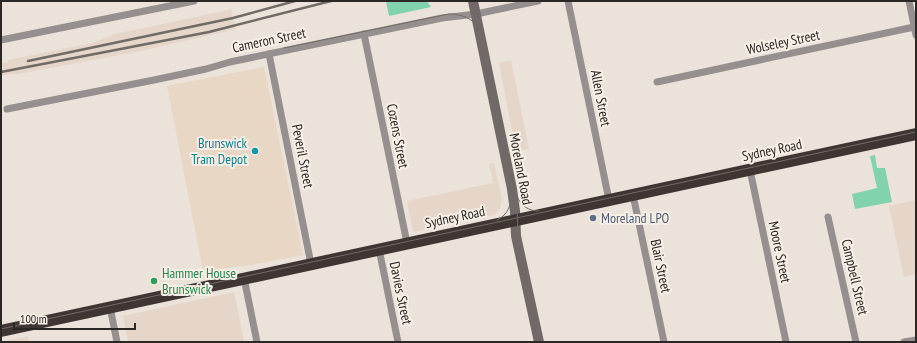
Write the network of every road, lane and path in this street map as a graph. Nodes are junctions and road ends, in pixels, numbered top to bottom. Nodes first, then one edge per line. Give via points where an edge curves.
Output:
1 (194, 1) edge
2 (473, 1) edge
3 (538, 1) edge
4 (568, 1) edge
5 (909, 1) edge
6 (476, 14) junction
7 (914, 27) junction
8 (364, 34) junction
9 (916, 35) edge
10 (1, 40) edge
11 (269, 54) junction
12 (657, 82) dead end
13 (7, 109) dead end
14 (916, 134) edge
15 (750, 170) junction
16 (633, 195) junction
17 (609, 200) junction
18 (828, 217) dead end
19 (516, 220) junction
20 (407, 243) junction
21 (379, 249) junction
22 (312, 264) junction
23 (244, 278) junction
24 (110, 307) junction
25 (1, 331) edge
26 (916, 340) edge
27 (786, 341) edge
28 (117, 342) edge
29 (257, 342) edge
30 (398, 342) edge
31 (539, 342) edge
32 (664, 342) edge
33 (856, 342) edge
34 (904, 342) edge

1 - 10 street
2 - 6 main road, Moreland Road
3 - 6 street, Cameron Street
4 - 17 street, Allen Street
5 - 7 street
6 - 8 street, Cameron Street via 446,17
6 - 19 main road, Moreland Road via 513,193
7 - 9 street
7 - 12 street, Wolseley Street
8 - 11 street, Cameron Street
8 - 20 street, Cozens Street
11 - 13 street, Cameron Street
11 - 22 street, Peveril Street
14 - 15 highway, Sydney Road
15 - 16 highway, Sydney Road
15 - 27 street, Moore Street
16 - 17 highway, Sydney Road
16 - 32 street, Blair Street
17 - 19 highway, Sydney Road
18 - 33 street, Campbell Street
19 - 20 highway, Sydney Road
19 - 31 main road, Moreland Road via 516,236
20 - 21 highway, Sydney Road
21 - 22 highway, Sydney Road
21 - 30 street, Davies Street
22 - 23 highway, Sydney Road
23 - 24 highway, Sydney Road
23 - 29 street
24 - 25 highway, Sydney Road
24 - 28 street
26 - 34 street

